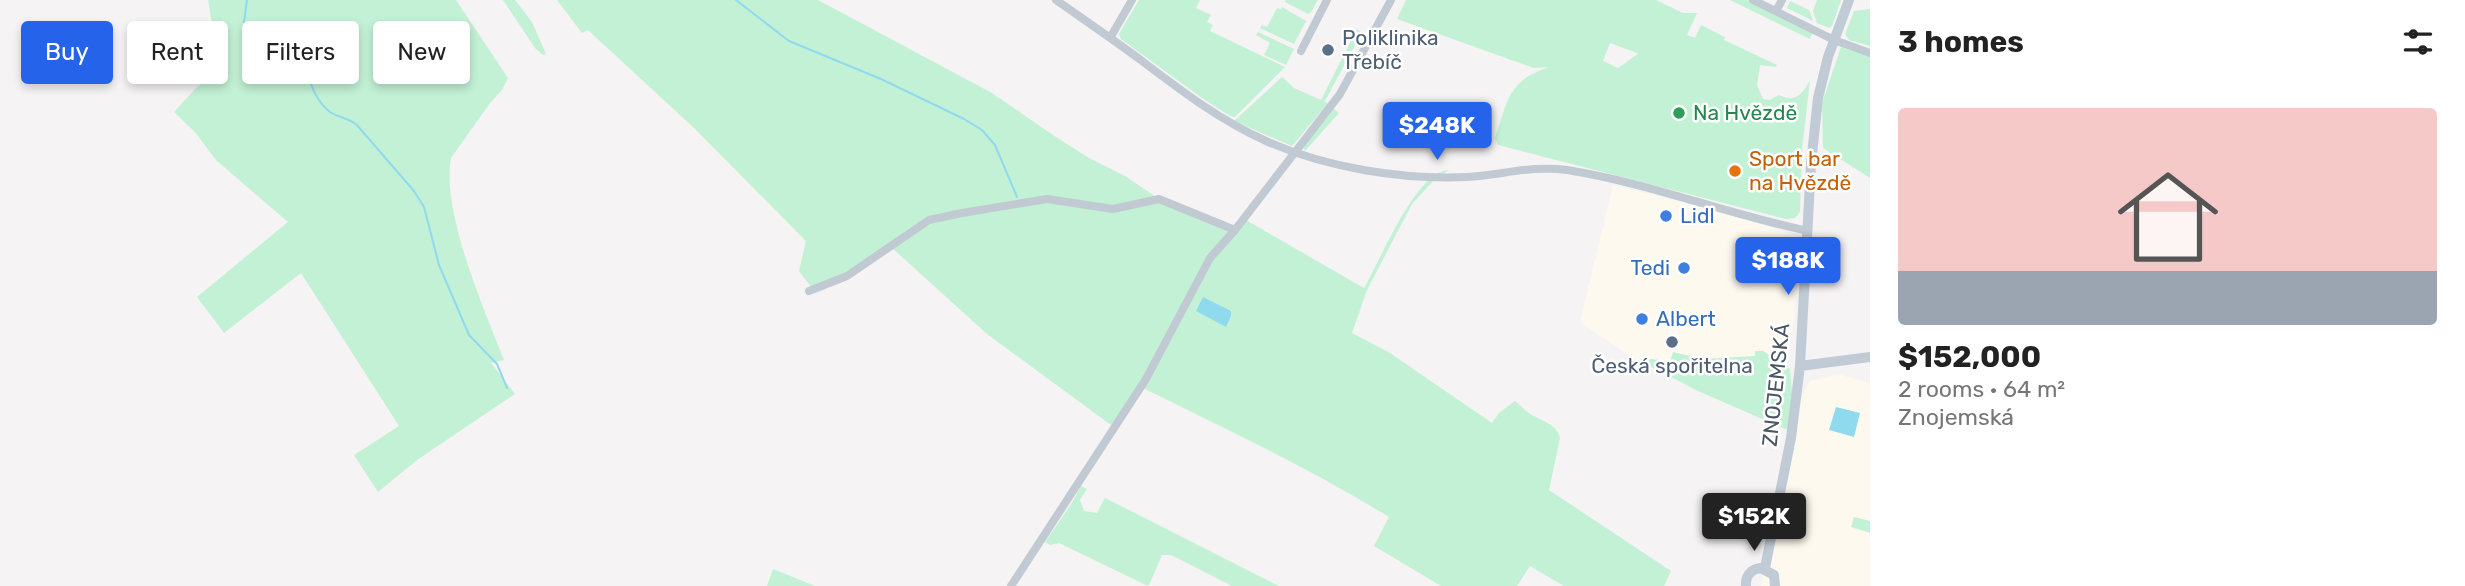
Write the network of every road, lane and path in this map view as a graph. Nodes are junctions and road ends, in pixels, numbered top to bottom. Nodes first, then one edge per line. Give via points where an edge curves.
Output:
1 (1056, 0) edge
2 (1132, 0) edge
3 (1326, 0) edge
4 (1391, 0) edge
5 (1753, 0) edge
6 (1782, 0) edge
7 (1849, 0) edge
8 (1776, 11) junction
9 (1110, 38) junction
10 (1834, 40) junction
11 (1301, 51) dead end
12 (1870, 53) edge
13 (1294, 152) junction
14 (1235, 230) junction
15 (1808, 231) junction
16 (809, 291) dead end
17 (1870, 357) edge
18 (1800, 366) junction
19 (1765, 568) junction
20 (1011, 586) edge
21 (1746, 586) edge
22 (1775, 586) edge

1 - 9 street
2 - 9 street
3 - 11 street
4 - 13 street via 1346,84
5 - 8 street
6 - 8 street
7 - 10 street, ZNOJEMSKÁ
8 - 10 street
9 - 13 street via 1230,124
10 - 12 street
10 - 15 street, ZNOJEMSKÁ via 1818,98
13 - 14 street
13 - 15 street via 1419,177 1469,177 1531,168 1565,170
14 - 16 street via 1159,199 1114,209 1047,199 929,220 847,276
14 - 20 street via 1210,258 1146,379
15 - 18 street, ZNOJEMSKÁ
17 - 18 street
18 - 19 street, ZNOJEMSKÁ
19 - 21 street via 1750,572
19 - 22 street via 1774,575

